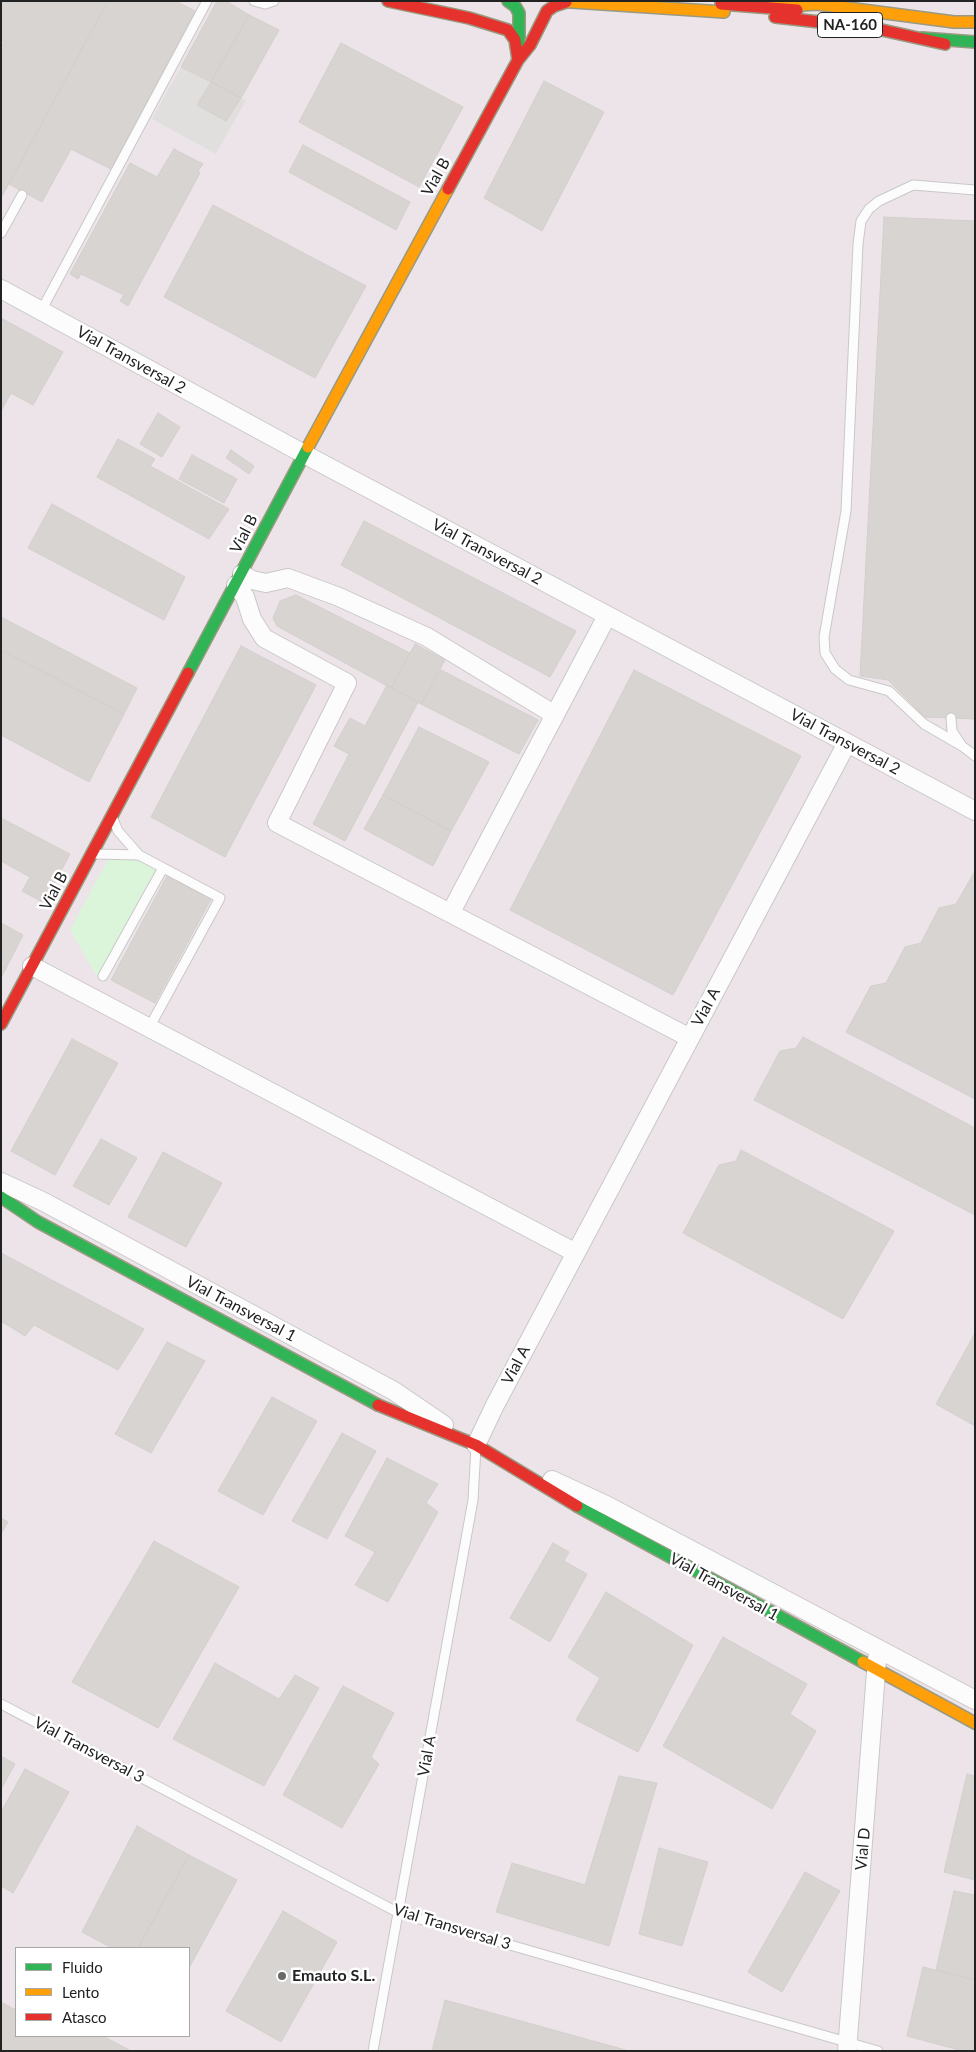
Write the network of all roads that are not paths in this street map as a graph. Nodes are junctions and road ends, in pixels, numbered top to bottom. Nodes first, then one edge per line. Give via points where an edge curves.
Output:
1 (207, 1) edge
2 (254, 1) edge
3 (274, 1) edge
4 (388, 1) edge
5 (508, 1) edge
6 (557, 1) edge
7 (692, 1) edge
8 (566, 2) edge
9 (773, 7) junction
10 (722, 8) junction
11 (975, 22) edge
12 (975, 33) edge
13 (922, 38) junction
14 (975, 42) edge
15 (975, 52) edge
16 (518, 60) junction
17 (975, 190) edge
18 (22, 195) dead end
19 (1, 233) edge
20 (1, 289) edge
21 (41, 311) junction
22 (304, 454) junction
23 (239, 579) junction
24 (607, 616) junction
25 (555, 715) junction
26 (951, 718) dead end
27 (847, 743) junction
28 (962, 746) junction
29 (975, 756) edge
30 (975, 811) edge
31 (112, 817) junction
32 (92, 854) junction
33 (139, 855) junction
34 (163, 868) junction
35 (451, 912) junction
36 (32, 966) junction
37 (103, 976) dead end
38 (1, 1024) edge
39 (149, 1028) junction
40 (690, 1038) junction
41 (1, 1182) edge
42 (1, 1197) edge
43 (576, 1253) junction
44 (476, 1445) junction
45 (877, 1648) junction
46 (876, 1670) junction
47 (975, 1700) edge
48 (1, 1704) edge
49 (975, 1723) edge
50 (399, 1913) junction
51 (848, 2047) edge
52 (373, 2051) edge
53 (878, 2051) edge

1 - 21 lane
2 - 3 lane via 265,4
4 - 16 main road via 461,16 508,30 515,40
5 - 16 main road via 520,13
6 - 8 main road
7 - 10 main road
8 - 10 main road
8 - 16 main road, Vial B via 547,12 530,45
9 - 10 main road, NA-160
9 - 11 main road via 817,4
9 - 12 main road, NA-160
10 - 13 main road, NA-160 via 873,28
13 - 14 main road
13 - 15 main road, NA-160
16 - 22 main road, Vial B
17 - 28 lane via 913,185 879,201 861,221 846,512 824,637 825,653 836,670 849,680 889,691 924,724
18 - 19 lane
20 - 21 street, Vial Transversal 2
21 - 22 street, Vial Transversal 2
22 - 23 main road, Vial B
22 - 24 street, Vial Transversal 2
23 - 25 street via 266,583 288,578 348,601 427,638
23 - 31 main road, Vial B
23 - 35 street via 252,618 264,638 347,683 277,823
24 - 25 street
24 - 27 street, Vial Transversal 2
25 - 35 street
26 - 28 lane via 952,731
27 - 30 street, Vial Transversal 2
27 - 40 street, Vial A
28 - 29 lane
31 - 32 main road, Vial B
31 - 33 lane via 118,831
32 - 33 lane
32 - 36 main road, Vial B
33 - 34 lane
34 - 37 lane
34 - 39 lane via 220,898
35 - 40 street
36 - 38 main road, Vial B
36 - 39 street
39 - 43 street
40 - 43 street, Vial A
41 - 44 street, Vial Transversal 1 via 44,1202 394,1391
42 - 44 main road, Vial Transversal 1 via 38,1222 386,1409
43 - 44 street, Vial A
44 - 45 street, Vial Transversal 1 via 606,1505
44 - 46 main road, Vial Transversal 1 via 584,1510
44 - 50 lane, Vial A via 473,1500
45 - 46 street, Vial D
45 - 47 street, Vial Transversal 1
46 - 49 main road, Vial Transversal 1
46 - 51 street, Vial D
48 - 50 lane, Vial Transversal 3
50 - 51 lane, Vial Transversal 3
50 - 52 lane, Vial A
51 - 53 lane, Vial Transversal 3

